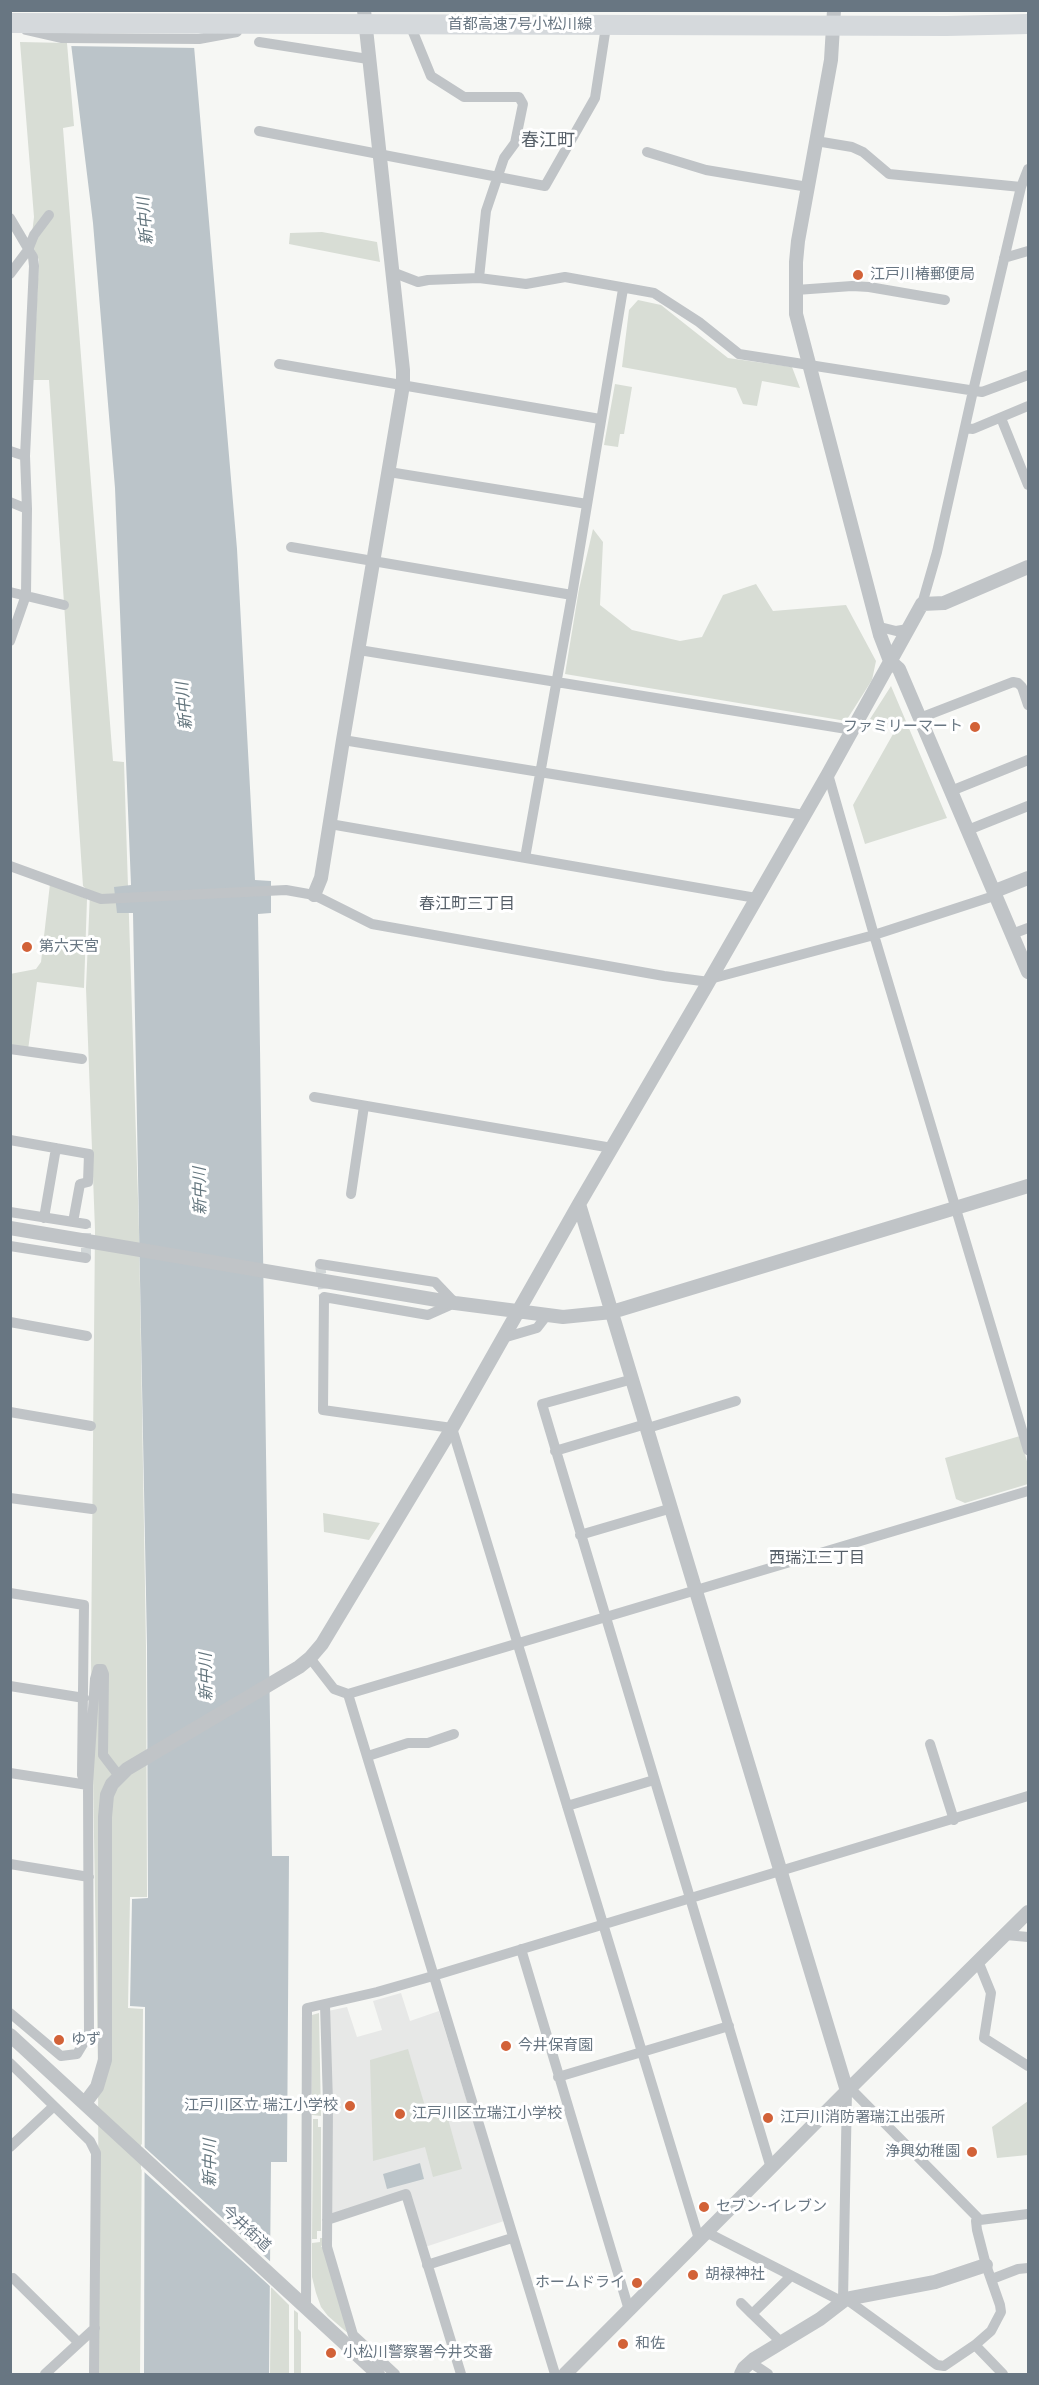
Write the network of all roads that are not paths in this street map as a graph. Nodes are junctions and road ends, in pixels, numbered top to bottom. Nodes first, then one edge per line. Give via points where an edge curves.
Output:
1 (231, 10) edge
2 (263, 10) edge
3 (363, 10) edge
4 (834, 10) edge
5 (1029, 11) edge
6 (1029, 24) edge
7 (19, 27) edge
8 (10, 30) edge
9 (231, 32) junction
10 (365, 32) junction
11 (413, 32) junction
12 (1029, 32) edge
13 (605, 33) junction
14 (833, 34) junction
15 (260, 42) dead end
16 (368, 59) junction
17 (259, 131) dead end
18 (816, 141) junction
19 (647, 152) dead end
20 (379, 153) junction
21 (1029, 169) edge
22 (498, 176) junction
23 (808, 187) junction
24 (1021, 188) junction
25 (49, 215) dead end
26 (10, 218) edge
27 (28, 250) junction
28 (1029, 251) edge
29 (1004, 258) junction
30 (392, 272) junction
31 (10, 274) edge
32 (479, 278) junction
33 (623, 289) junction
34 (796, 290) junction
35 (945, 300) dead end
36 (279, 364) dead end
37 (810, 364) junction
38 (1029, 375) edge
39 (403, 385) junction
40 (973, 390) junction
41 (1029, 406) edge
42 (1001, 418) junction
43 (600, 419) junction
44 (965, 428) junction
45 (10, 451) edge
46 (25, 456) junction
47 (389, 472) junction
48 (1029, 485) edge
49 (10, 502) edge
50 (587, 504) junction
51 (27, 509) junction
52 (291, 547) dead end
53 (374, 561) junction
54 (1029, 567) edge
55 (10, 592) edge
56 (26, 595) junction
57 (572, 595) junction
58 (921, 604) junction
59 (64, 605) dead end
60 (876, 626) junction
61 (908, 629) junction
62 (10, 640) edge
63 (359, 650) junction
64 (890, 661) junction
65 (556, 682) junction
66 (1029, 705) edge
67 (920, 718) junction
68 (853, 730) junction
69 (342, 740) junction
70 (1029, 760) edge
71 (540, 772) junction
72 (828, 774) junction
73 (951, 791) junction
74 (1029, 806) edge
75 (804, 815) junction
76 (330, 824) junction
77 (968, 830) junction
78 (525, 858) junction
79 (10, 866) edge
80 (1029, 878) edge
81 (996, 893) junction
82 (314, 895) junction
83 (756, 898) junction
84 (1029, 928) edge
85 (1012, 934) junction
86 (874, 935) junction
87 (1029, 972) edge
88 (709, 981) junction
89 (10, 1049) edge
90 (82, 1059) dead end
91 (314, 1097) dead end
92 (364, 1106) junction
93 (10, 1140) edge
94 (56, 1148) junction
95 (612, 1148) junction
96 (1029, 1186) edge
97 (351, 1194) dead end
98 (579, 1204) junction
99 (956, 1208) junction
100 (10, 1212) edge
101 (44, 1218) junction
102 (73, 1222) junction
103 (86, 1224) dead end
104 (10, 1228) edge
105 (10, 1246) edge
106 (86, 1258) dead end
107 (320, 1264) dead end
108 (455, 1303) junction
109 (518, 1312) junction
110 (612, 1312) junction
111 (547, 1315) junction
112 (10, 1322) edge
113 (87, 1336) dead end
114 (503, 1338) junction
115 (633, 1378) junction
116 (736, 1401) dead end
117 (10, 1412) edge
118 (91, 1426) dead end
119 (647, 1426) junction
120 (452, 1428) junction
121 (555, 1450) junction
122 (1029, 1450) edge
123 (1029, 1491) edge
124 (10, 1498) edge
125 (672, 1508) junction
126 (92, 1509) dead end
127 (580, 1535) junction
128 (696, 1589) junction
129 (10, 1593) edge
130 (604, 1617) junction
131 (518, 1643) junction
132 (310, 1658) junction
133 (10, 1686) edge
134 (348, 1694) junction
135 (84, 1698) junction
136 (454, 1734) dead end
137 (930, 1744) dead end
138 (368, 1756) junction
139 (123, 1772) junction
140 (10, 1773) edge
141 (654, 1780) junction
142 (88, 1785) junction
143 (1029, 1796) edge
144 (567, 1806) junction
145 (954, 1820) junction
146 (10, 1863) edge
147 (781, 1870) junction
148 (89, 1877) junction
149 (690, 1898) junction
150 (1029, 1912) edge
151 (603, 1924) junction
152 (1006, 1935) junction
153 (1029, 1937) edge
154 (521, 1949) junction
155 (978, 1961) junction
156 (434, 1976) junction
157 (325, 2005) junction
158 (10, 2013) edge
159 (729, 2026) junction
160 (10, 2035) edge
161 (642, 2052) junction
162 (10, 2063) edge
163 (1029, 2066) edge
164 (558, 2076) junction
165 (849, 2089) junction
166 (84, 2103) junction
167 (54, 2106) junction
168 (10, 2146) edge
169 (771, 2168) junction
170 (1029, 2214) edge
171 (327, 2220) junction
172 (980, 2220) junction
173 (702, 2236) junction
174 (512, 2238) junction
175 (427, 2265) junction
176 (986, 2265) junction
177 (1029, 2268) edge
178 (790, 2276) junction
179 (14, 2278) dead end
180 (992, 2279) junction
181 (843, 2300) junction
182 (741, 2303) dead end
183 (306, 2307) junction
184 (629, 2310) junction
185 (752, 2314) junction
186 (95, 2328) junction
187 (78, 2342) junction
188 (781, 2342) junction
189 (975, 2345) junction
190 (750, 2362) junction
191 (944, 2371) edge
192 (45, 2374) edge
193 (94, 2374) edge
194 (378, 2374) edge
195 (395, 2374) edge
196 (460, 2374) edge
197 (555, 2374) edge
198 (565, 2374) edge
199 (741, 2374) edge
200 (768, 2374) edge
201 (1003, 2374) edge

1 - 9 street
2 - 5 highway, 首都高速7号小松川線 via 937,14
3 - 10 street
4 - 14 street
6 - 7 highway, 首都高速7号小松川線
7 - 8 street
7 - 9 street via 61,38 199,39
9 - 10 street
10 - 11 street
10 - 16 street
11 - 13 street
11 - 22 street via 431,76 464,97 519,98 523,104 515,143
12 - 14 street
13 - 14 street
13 - 22 street via 595,98 544,186
14 - 18 street
15 - 16 street
16 - 20 street
17 - 20 street
18 - 23 street
18 - 24 street via 852,147 889,174
19 - 23 street via 706,170
20 - 22 street
20 - 30 street
21 - 24 street
22 - 32 street via 486,212
23 - 34 street via 798,241
24 - 29 street
25 - 27 street
26 - 27 street
27 - 31 street
27 - 46 street via 34,266
28 - 29 street
29 - 40 street
30 - 32 street via 413,282
30 - 39 street
32 - 33 street via 526,284 565,277
33 - 37 street via 663,298 739,354
33 - 43 street
34 - 35 street via 869,287
34 - 37 street via 796,315
36 - 39 street
37 - 40 street
37 - 60 street
38 - 40 street via 982,392
39 - 43 street
39 - 47 street
40 - 44 street
41 - 42 street
42 - 44 street via 973,429
42 - 48 street
43 - 50 street
44 - 58 street
45 - 46 street
46 - 51 street
47 - 50 street
47 - 53 street
49 - 51 street
50 - 57 street
51 - 56 street
52 - 53 street
53 - 57 street
53 - 63 street
54 - 58 street via 944,603
55 - 56 street
56 - 59 street
56 - 62 street
57 - 65 street
58 - 61 street
60 - 61 street via 896,631
60 - 64 street
61 - 64 street
63 - 65 street
63 - 69 street
64 - 67 street via 899,669
64 - 68 street
65 - 68 street
65 - 71 street
66 - 67 street via 1022,687 1013,682
67 - 73 street
68 - 72 street
69 - 71 street
69 - 76 street
70 - 73 street
71 - 75 street
71 - 78 street
72 - 75 street
72 - 86 street
73 - 77 street
74 - 77 street
75 - 83 street
76 - 78 street
76 - 82 street via 321,878
77 - 81 street
78 - 83 street
79 - 82 street via 101,899 286,890
80 - 81 street
81 - 85 street
81 - 86 street
82 - 88 street via 372,924
83 - 88 street
84 - 85 street
85 - 87 street
86 - 88 street
86 - 99 street
88 - 95 street
89 - 90 street
91 - 92 street
92 - 95 street
92 - 97 street
93 - 94 street
94 - 101 street
94 - 102 street via 89,1154 88,1182 80,1184
95 - 98 street
96 - 99 street
98 - 109 street
98 - 110 street
99 - 110 street
99 - 122 street
100 - 101 street
101 - 102 street
102 - 103 street
104 - 108 street
105 - 106 street
107 - 108 street via 435,1282
108 - 109 street
108 - 120 street via 428,1315 324,1297 323,1410
109 - 111 street
109 - 114 street
110 - 111 street
110 - 115 street
111 - 114 street via 537,1328
112 - 113 street
114 - 120 street
115 - 119 street
115 - 121 street via 542,1404
116 - 119 street
117 - 118 street
119 - 121 street
119 - 125 street
120 - 131 street
120 - 132 street via 331,1632
121 - 127 street
123 - 128 street
124 - 126 street
125 - 127 street
125 - 128 street
127 - 130 street
128 - 130 street
128 - 147 street
129 - 135 street via 84,1605
130 - 131 street
130 - 141 street
131 - 134 street
131 - 144 street
132 - 134 street via 334,1689
132 - 139 street
133 - 135 street
134 - 138 street
135 - 142 street via 82,1775
136 - 138 street
137 - 145 street
138 - 156 street
139 - 142 street via 103,1755 104,1674 98,1669
139 - 166 street via 107,1795 105,1817 105,2060 98,2087
140 - 142 street
141 - 144 street
141 - 149 street
142 - 148 street
143 - 145 street
144 - 151 street
145 - 147 street
146 - 148 street
147 - 149 street
147 - 165 street
148 - 158 street via 89,2034 77,2054 61,2056
149 - 151 street
149 - 159 street
150 - 152 street
151 - 154 street
151 - 161 street
152 - 153 street
152 - 155 street
154 - 156 street
154 - 164 street
155 - 163 street via 991,1993 984,2038
155 - 165 street
156 - 157 street
156 - 174 street
157 - 171 street
157 - 183 street via 307,2008
159 - 161 street
159 - 169 street
160 - 166 street, 今井街道
161 - 164 street
161 - 173 street
162 - 167 street
164 - 184 street
165 - 169 street
165 - 172 street
165 - 181 street
166 - 183 street, 今井街道
167 - 168 street
167 - 186 street via 90,2141 96,2153
169 - 173 street
170 - 172 street
171 - 175 street via 406,2194
171 - 195 street via 327,2247 353,2335
172 - 176 street via 976,2221
173 - 178 street
173 - 184 street
174 - 175 street
174 - 197 street
175 - 196 street
176 - 180 street
176 - 181 street via 935,2282
177 - 180 street
178 - 181 street
178 - 185 street
179 - 187 street
180 - 189 street via 1001,2312 991,2331
181 - 188 street
181 - 191 street
182 - 185 street
183 - 194 street, 今井街道
184 - 198 street
185 - 188 street
186 - 187 street
186 - 193 street
187 - 192 street
188 - 190 street
189 - 191 street
189 - 201 street
190 - 199 street
190 - 200 street

